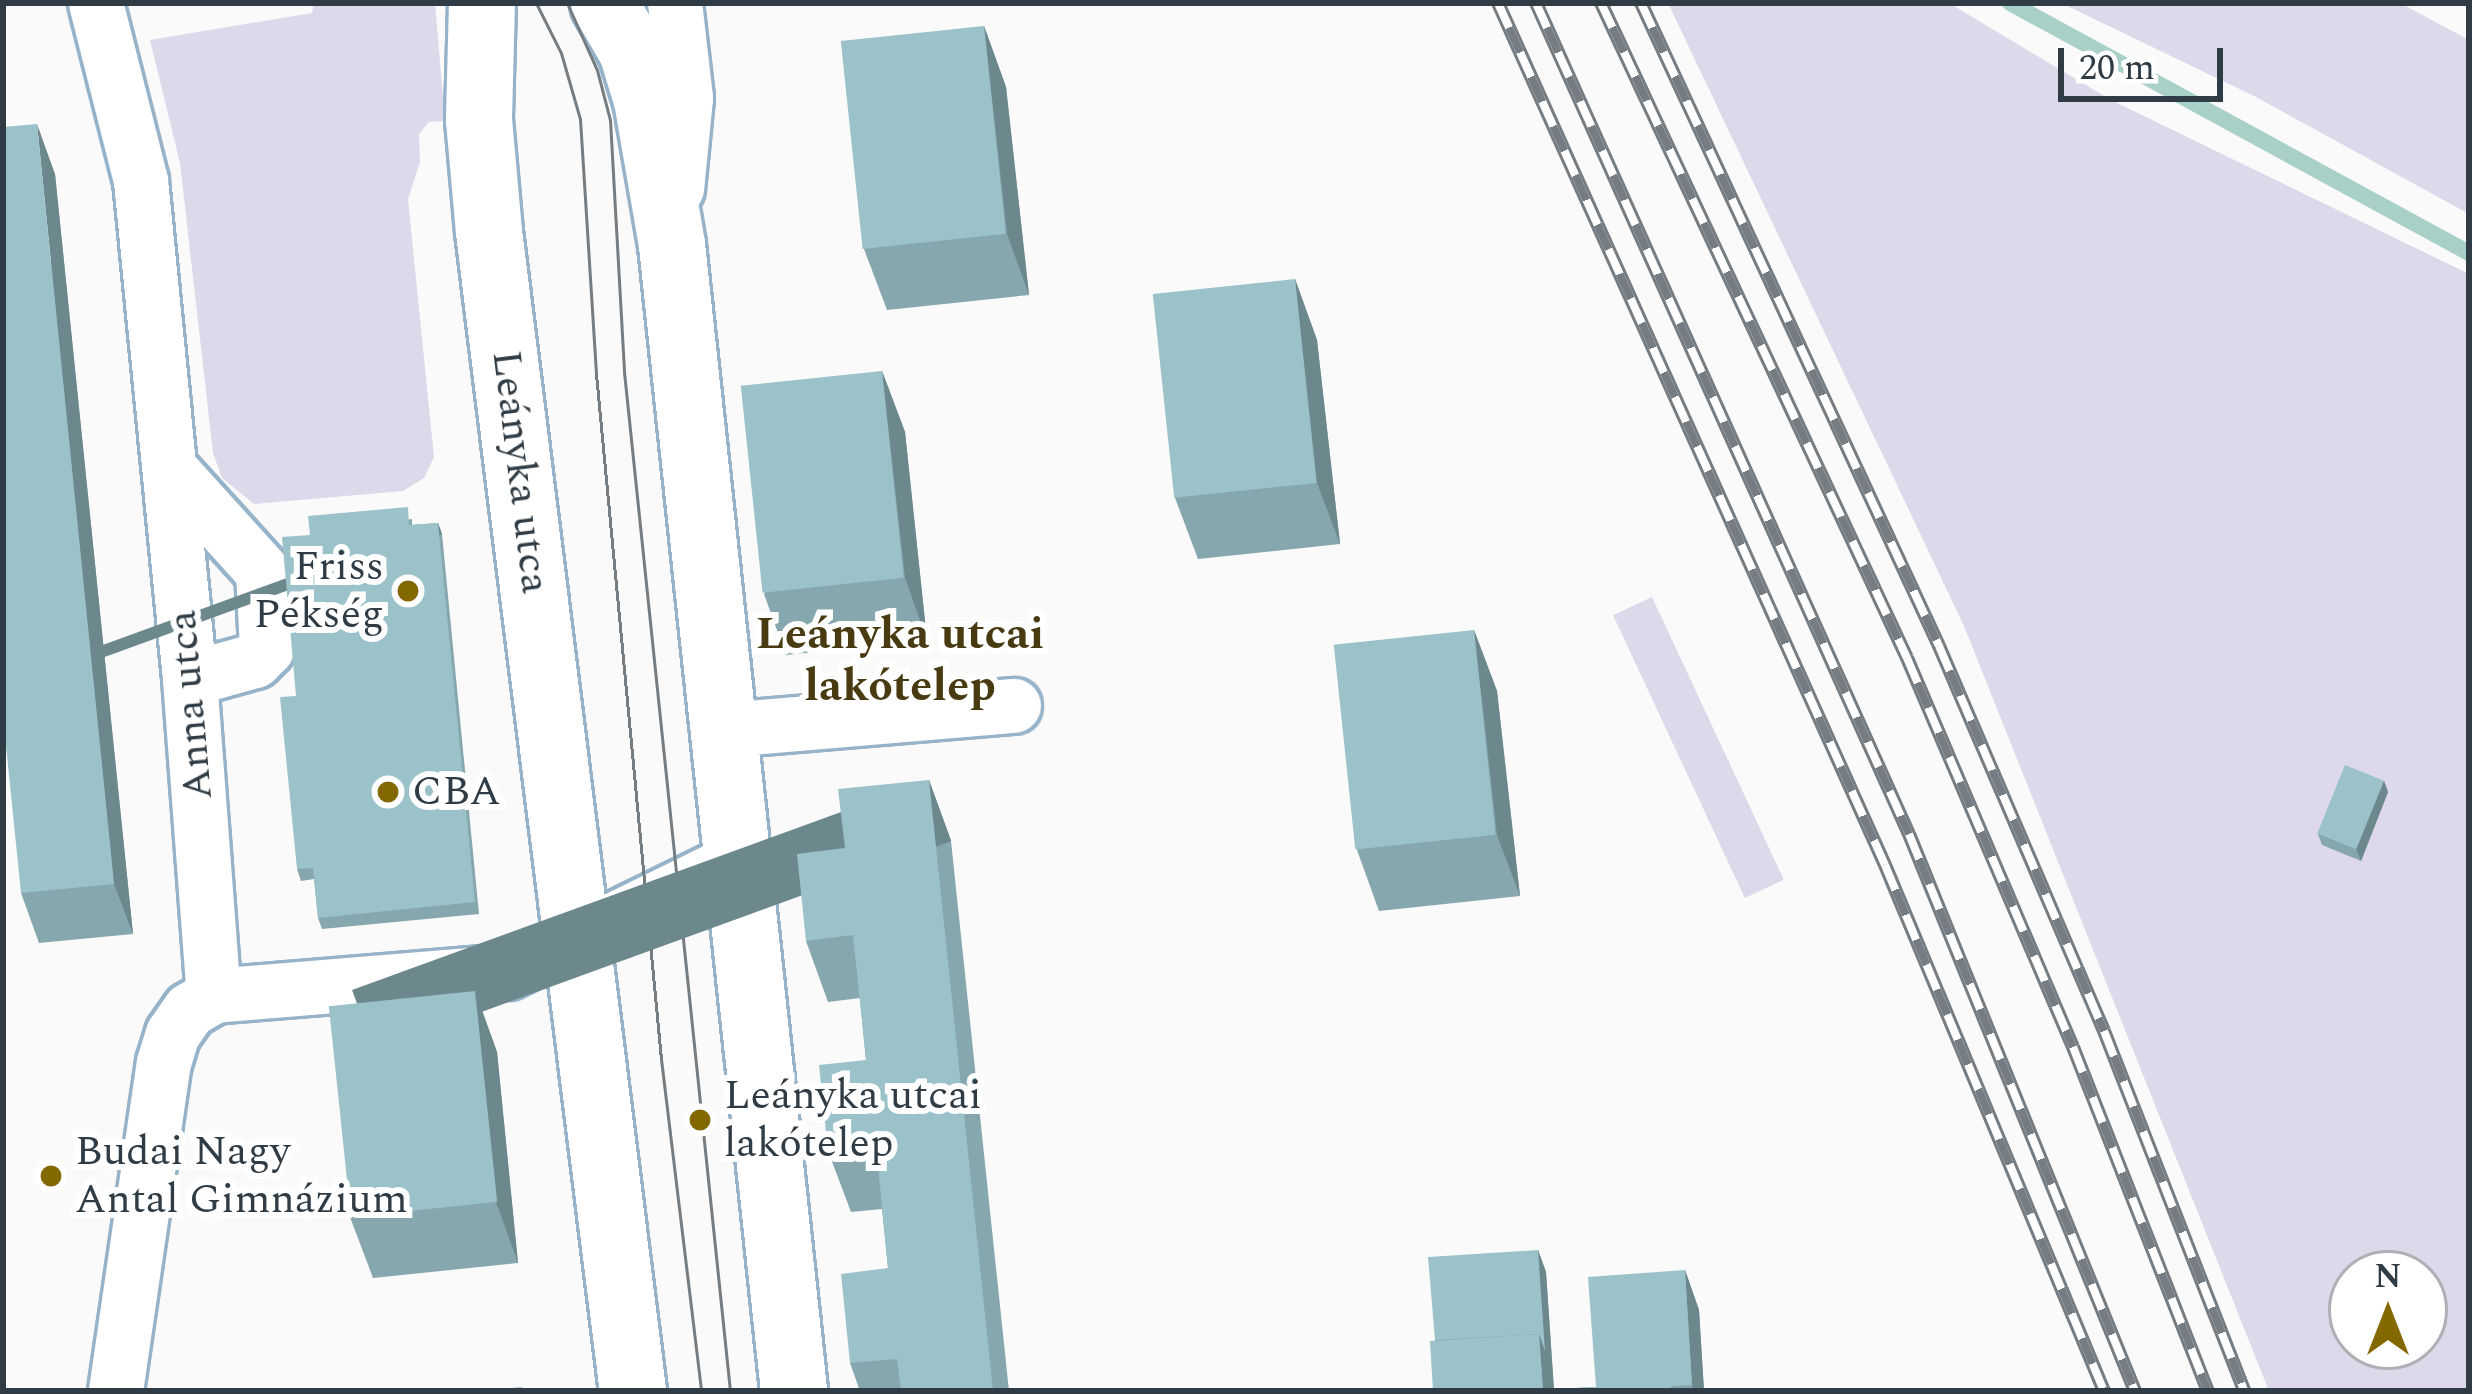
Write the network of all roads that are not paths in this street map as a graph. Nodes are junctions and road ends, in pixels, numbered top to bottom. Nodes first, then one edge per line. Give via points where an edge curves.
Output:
1 (96, 3) edge
2 (482, 3) edge
3 (604, 3) edge
4 (675, 3) edge
5 (673, 245) junction
6 (170, 470) junction
7 (190, 679) junction
8 (1014, 706) dead end
9 (727, 730) junction
10 (739, 859) junction
11 (580, 940) junction
12 (214, 996) junction
13 (116, 1391) edge
14 (633, 1391) edge
15 (794, 1391) edge

1 - 6 street, Anna utca via 141,181
2 - 11 main road, Leányka utca via 479,120 489,232
3 - 5 main road via 632,51 647,100
4 - 5 street via 686,98
5 - 9 main road
6 - 7 street, Anna utca
6 - 7 street via 263,572 267,649 255,662
7 - 12 street, Anna utca
8 - 9 street
9 - 10 main road
10 - 11 street
10 - 15 main road
11 - 12 street via 508,972 466,980
11 - 14 main road, Leányka utca
12 - 13 street via 190,1010 164,1063

